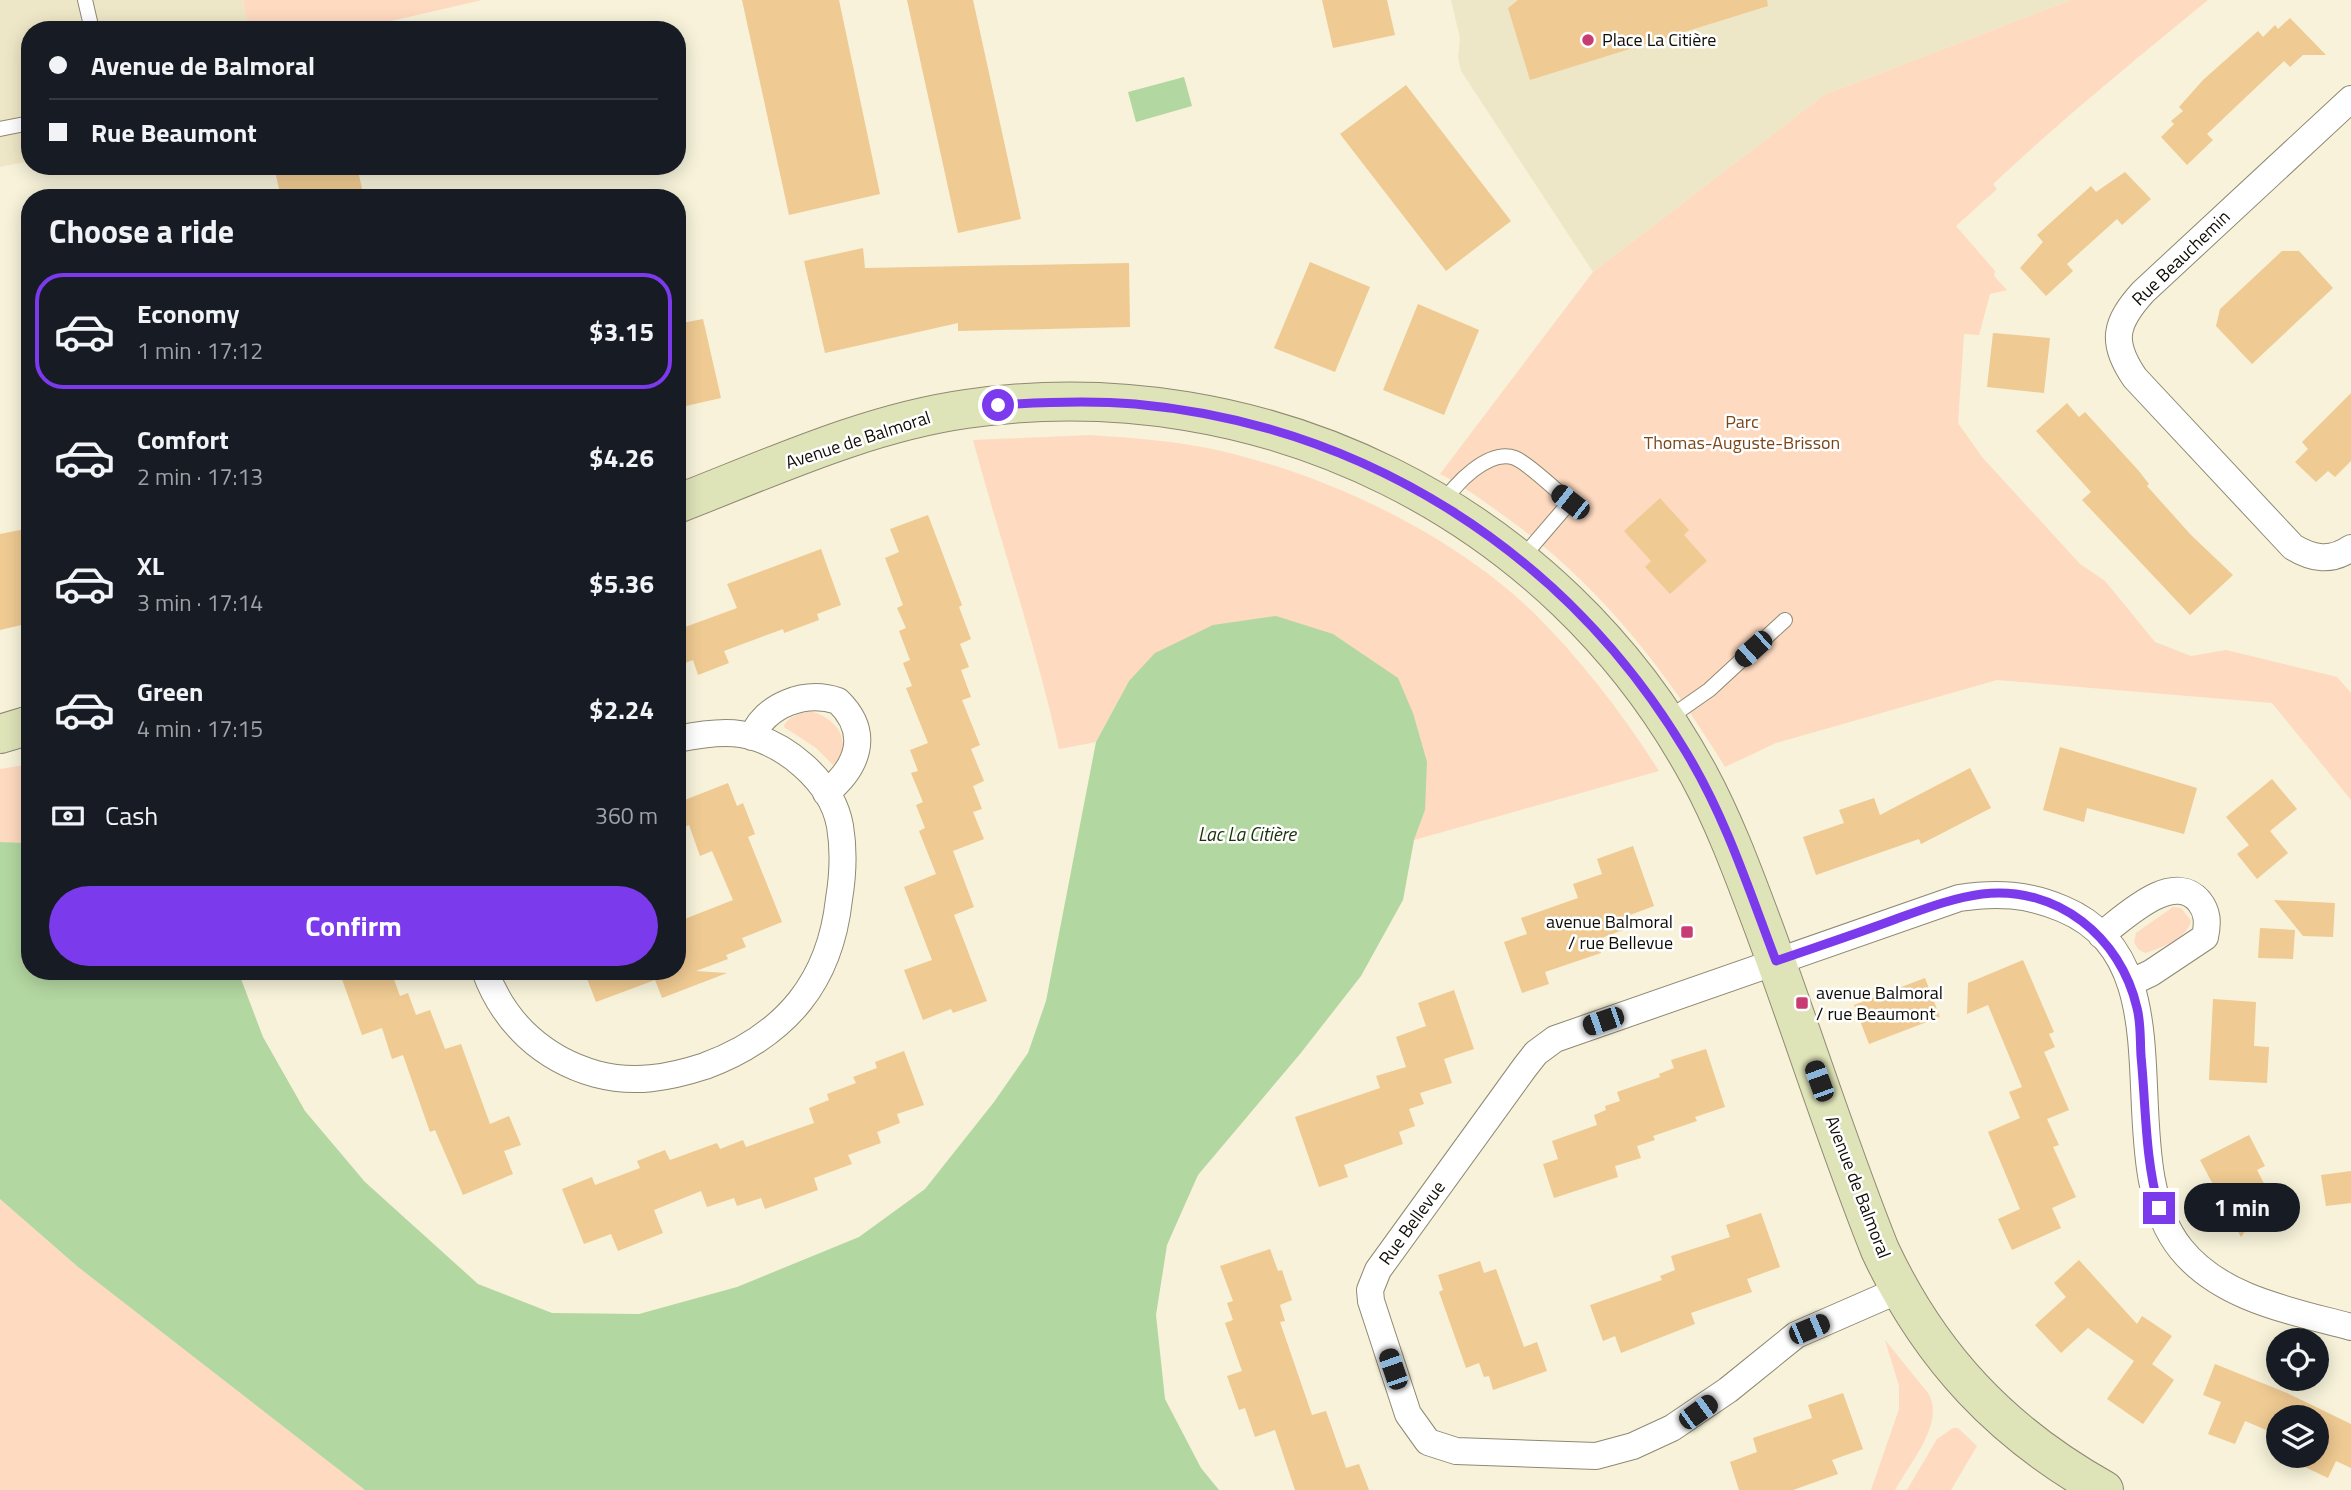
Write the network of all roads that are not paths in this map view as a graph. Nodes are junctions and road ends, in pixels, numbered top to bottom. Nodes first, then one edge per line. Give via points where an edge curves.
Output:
1 (85, 0) edge
2 (90, 21) edge
3 (2351, 99) edge
4 (21, 124) edge
5 (0, 129) edge
6 (686, 502) edge
7 (1442, 505) junction
8 (2351, 548) edge
9 (1521, 559) junction
10 (1786, 620) dead end
11 (1666, 720) junction
12 (752, 737) junction
13 (686, 738) edge
14 (826, 793) junction
15 (2101, 935) junction
16 (1776, 961) junction
17 (489, 980) edge
18 (2130, 984) junction
19 (1899, 1290) junction
20 (2351, 1327) edge
21 (2105, 1490) edge

1 - 2 lane
3 - 8 street, Rue Beauchemin via 2143,292 2121,320 2118,334 2119,349 2135,378 2293,547 2321,559 2334,558
4 - 5 lane
6 - 7 street, Avenue de Balmoral via 895,425 962,410 1080,402 1200,412 1260,426 1355,460
7 - 9 street, Avenue de Balmoral
7 - 9 lane via 1448,492 1472,470 1503,457 1515,458 1570,502
9 - 11 street, Avenue de Balmoral via 1593,627
10 - 11 lane via 1709,690
11 - 16 street, Avenue de Balmoral via 1728,835
12 - 13 street via 716,733
12 - 14 street via 784,751
12 - 14 street via 761,721 785,704 811,696 838,701 854,722 858,745 844,777
14 - 17 street via 840,824 843,855 831,941 800,1000 756,1041 719,1061 679,1074 645,1080 611,1078 581,1070 526,1036 498,1003
15 - 16 street, Rue Bellevue via 2087,922 2051,904 2008,893 1985,894 1938,905
15 - 18 street
15 - 18 street via 2167,890 2188,892 2204,907 2208,918 2204,937
16 - 19 street, Avenue de Balmoral via 1863,1207
16 - 19 street, Rue Bellevue via 1555,1038 1536,1053 1373,1280 1371,1301 1408,1413 1428,1442 1438,1448 1611,1454 1672,1429 1797,1335
18 - 20 street via 2138,1011 2151,1178 2159,1208 2180,1248 2200,1268 2242,1294
19 - 21 street, Avenue de Balmoral via 1951,1364 2008,1425 2041,1452

